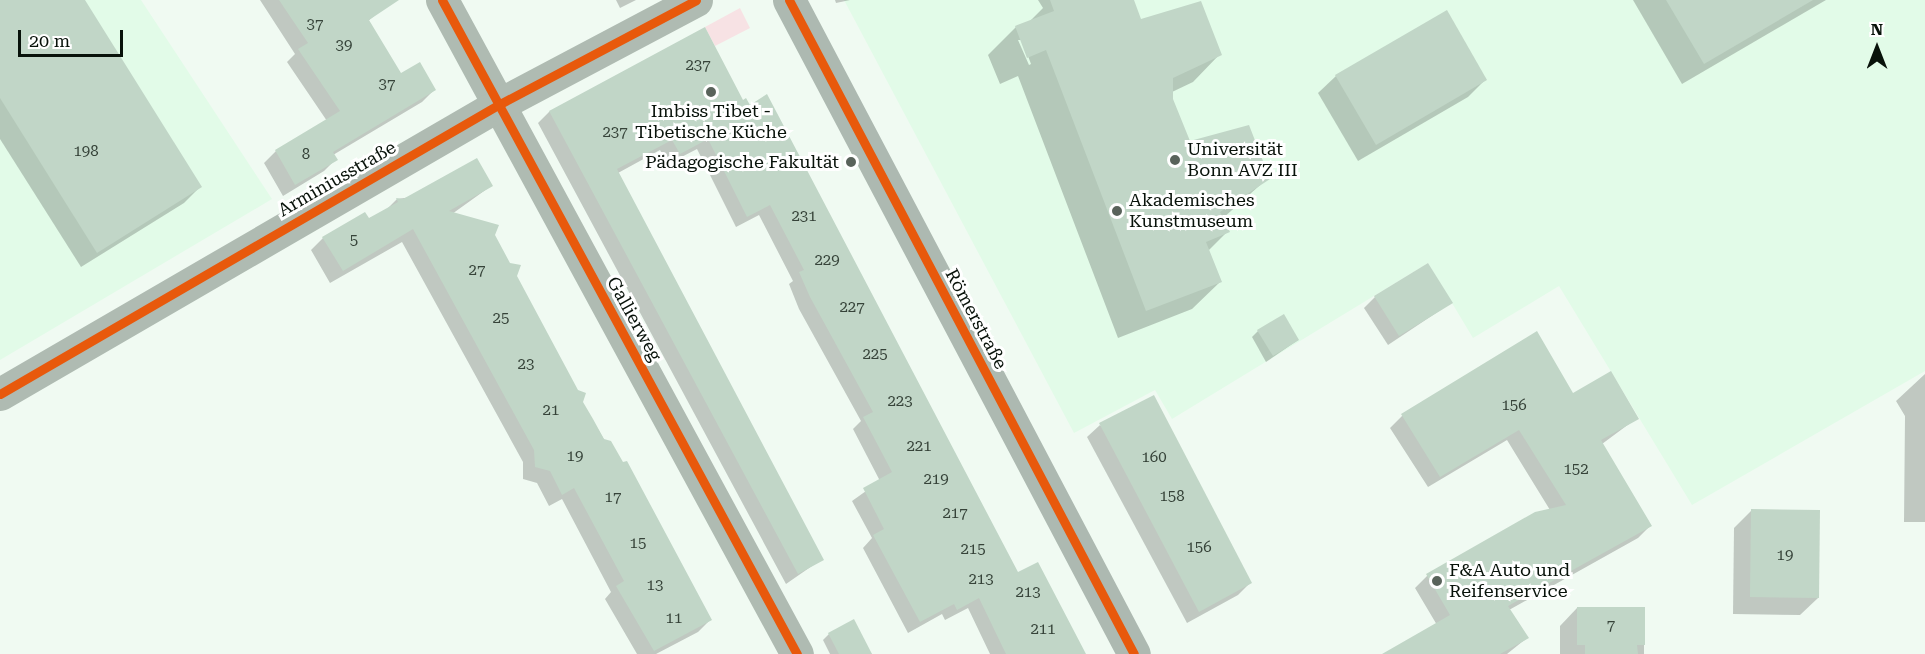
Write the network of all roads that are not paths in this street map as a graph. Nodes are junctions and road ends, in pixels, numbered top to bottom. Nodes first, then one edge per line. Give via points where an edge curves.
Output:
1 (442, 0) edge
2 (696, 0) edge
3 (789, 0) edge
4 (498, 105) junction
5 (0, 394) edge
6 (797, 654) edge
7 (1134, 654) edge

1 - 4 street, Gallierweg
2 - 4 street, Arminiusstraße
3 - 7 street, Römerstraße
4 - 5 street, Arminiusstraße
4 - 6 street, Gallierweg

